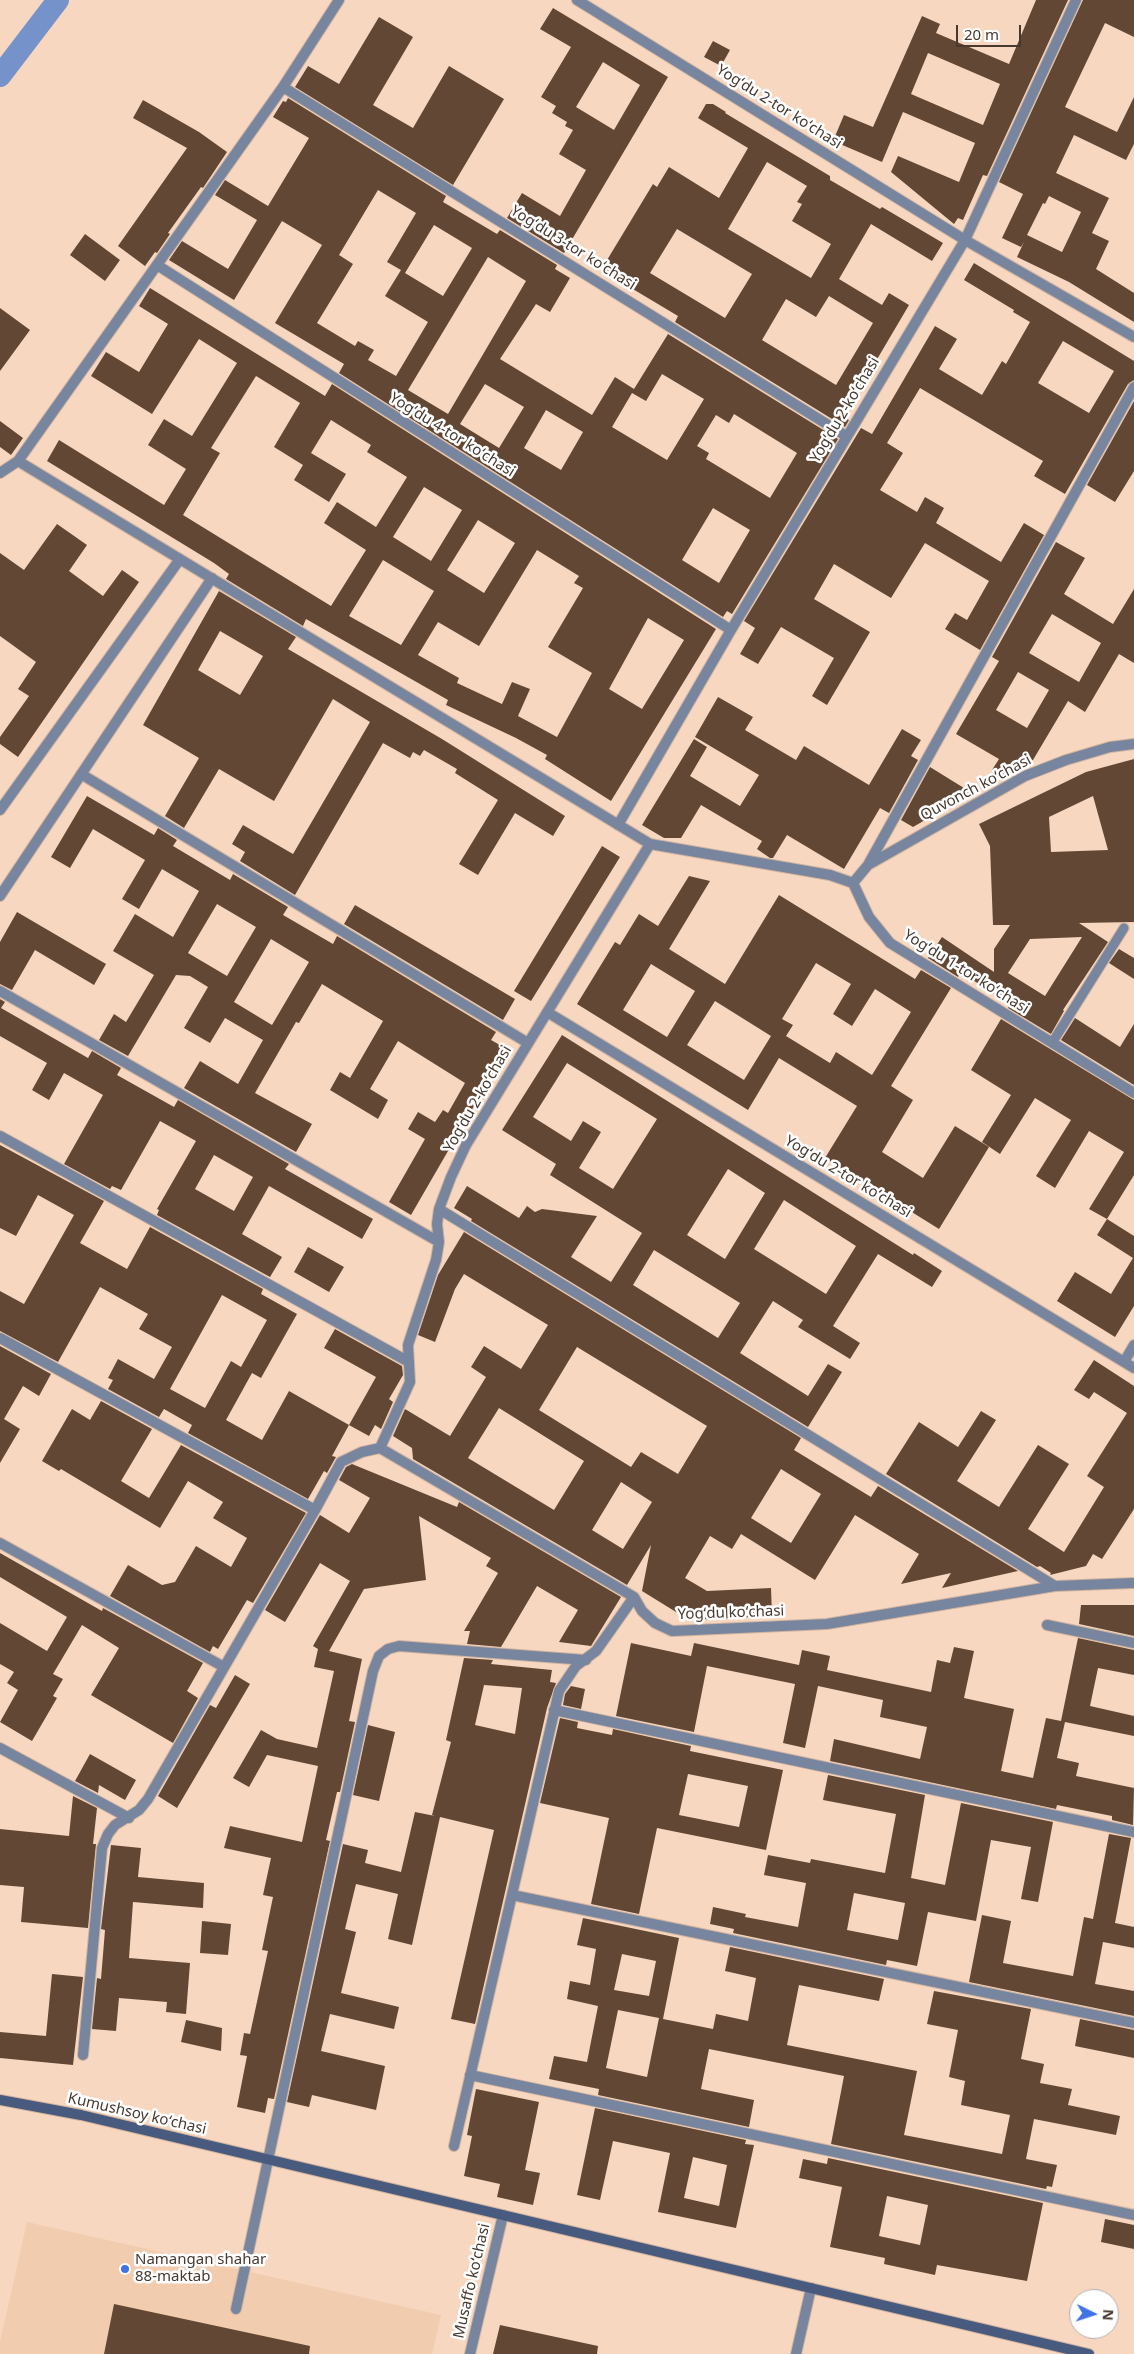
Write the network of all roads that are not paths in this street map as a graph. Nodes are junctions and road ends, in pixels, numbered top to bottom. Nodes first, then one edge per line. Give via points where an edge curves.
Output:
1 (339, 0) edge
2 (577, 0) edge
3 (1076, 0) edge
4 (284, 87) junction
5 (965, 240) junction
6 (157, 265) junction
7 (1134, 337) edge
8 (1134, 387) edge
9 (846, 436) junction
10 (18, 461) junction
11 (0, 473) edge
12 (180, 559) junction
13 (212, 578) junction
14 (731, 630) junction
15 (1134, 744) edge
16 (81, 774) junction
17 (0, 810) edge
18 (618, 824) junction
19 (650, 844) junction
20 (868, 865) junction
21 (853, 883) junction
22 (0, 896) edge
23 (1124, 928) dead end
24 (0, 991) edge
25 (547, 1012) junction
26 (528, 1043) junction
27 (1052, 1043) junction
28 (1134, 1093) edge
29 (0, 1136) edge
30 (439, 1209) junction
31 (439, 1242) junction
32 (0, 1338) edge
33 (1134, 1345) edge
34 (409, 1362) junction
35 (1124, 1362) junction
36 (1134, 1368) edge
37 (380, 1448) junction
38 (315, 1510) junction
39 (0, 1543) edge
40 (1134, 1583) edge
41 (1055, 1586) junction
42 (634, 1597) junction
43 (1047, 1625) dead end
44 (1134, 1643) edge
45 (586, 1660) junction
46 (224, 1667) junction
47 (554, 1710) junction
48 (0, 1748) edge
49 (130, 1818) junction
50 (1134, 1832) edge
51 (512, 1895) junction
52 (1134, 2023) edge
53 (83, 2055) dead end
54 (470, 2075) junction
55 (0, 2100) edge
56 (454, 2146) dead end
57 (268, 2159) junction
58 (503, 2215) junction
59 (1134, 2215) edge
60 (811, 2288) junction
61 (236, 2309) dead end
62 (470, 2354) edge
63 (796, 2354) edge
64 (1089, 2354) edge

1 - 4 street
2 - 5 street, Yogʻdu 2-tor koʻchasi
3 - 5 street, Yogʻdu 2-koʻchasi
4 - 6 street
4 - 9 street, Yogʻdu 3-tor koʻchasi
5 - 7 street, Yogʻdu 2-tor koʻchasi
5 - 9 street, Yogʻdu 2-koʻchasi
6 - 10 street
6 - 14 street, Yogʻdu 4-tor koʻchasi
8 - 20 street
9 - 14 street, Yogʻdu 2-koʻchasi
10 - 11 street
10 - 12 street
12 - 13 street
12 - 17 street
13 - 16 street
13 - 18 street
14 - 18 street, Yogʻdu 2-koʻchasi
15 - 20 street, Quvonch koʻchasi via 1110,747 1025,776
16 - 22 street
16 - 26 street
18 - 19 street
19 - 21 street via 830,875
19 - 25 street, Yogʻdu 2-koʻchasi
20 - 21 street
21 - 27 street, Yogʻdu 1-tor koʻchasi via 869,917 890,943
23 - 27 lane
24 - 31 street
25 - 26 street, Yogʻdu 2-koʻchasi
25 - 35 street, Yogʻdu 2-tor koʻchasi
26 - 30 street, Yogʻdu 2-koʻchasi via 466,1145
27 - 28 street, Yogʻdu 1-tor koʻchasi
29 - 34 street
30 - 31 street, Yogʻdu 2-koʻchasi
30 - 41 street
31 - 34 street, Yogʻdu 2-koʻchasi via 436,1260 411,1329
32 - 38 street
33 - 35 street
34 - 37 street, Yogʻdu 2-koʻchasi via 408,1392
35 - 36 street, Yogʻdu 2-tor koʻchasi
37 - 38 street via 352,1455 341,1462
37 - 42 street, Yogʻdu koʻchasi
38 - 46 street
39 - 46 street
40 - 41 street, Yogʻdu koʻchasi
41 - 42 street, Yogʻdu koʻchasi via 827,1624 672,1630 642,1611
42 - 45 street
43 - 44 street
45 - 47 street via 567,1676
45 - 57 street via 399,1646 379,1656 373,1671
46 - 49 street via 148,1798
47 - 50 street
47 - 51 street
48 - 49 street
49 - 53 street via 115,1825 102,1848
51 - 52 street
51 - 54 street
54 - 56 street
54 - 59 street
55 - 57 street, Kumushsoy koʻchasi via 81,2115
57 - 58 street, Kumushsoy koʻchasi
57 - 61 street
58 - 60 street, Kumushsoy koʻchasi
58 - 62 street, Musaffo koʻchasi
60 - 63 street
60 - 64 street, Kumushsoy koʻchasi

